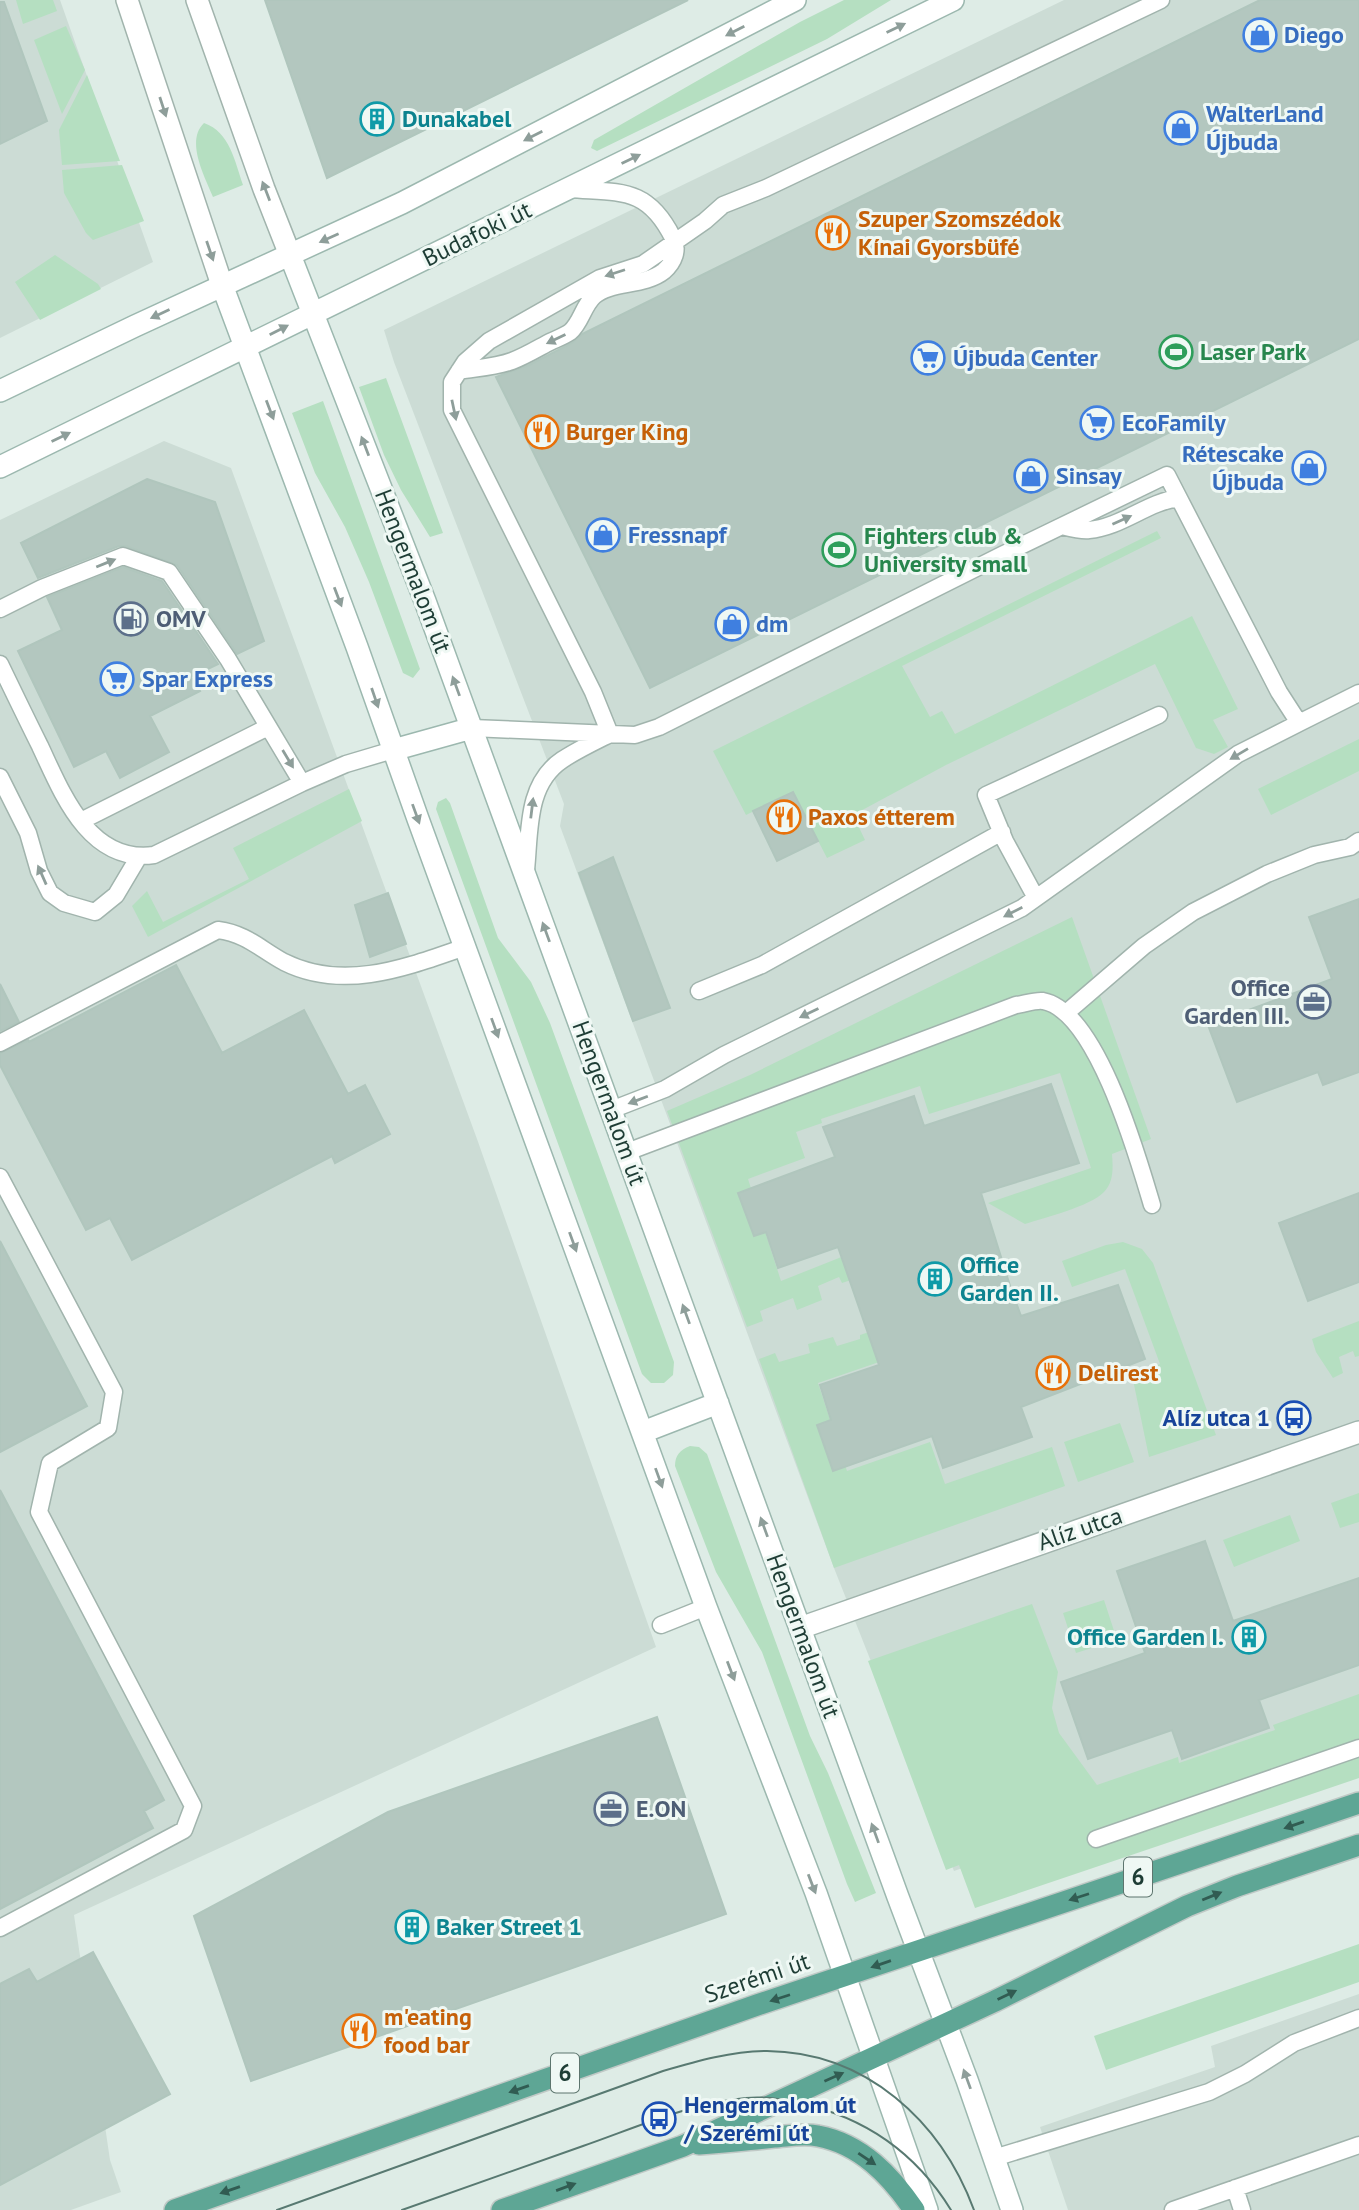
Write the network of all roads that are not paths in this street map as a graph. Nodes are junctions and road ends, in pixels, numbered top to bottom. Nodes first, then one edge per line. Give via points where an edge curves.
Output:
1 (127, 0) edge
2 (197, 0) edge
3 (795, 0) edge
4 (953, 0) edge
5 (1161, 0) edge
6 (569, 189) junction
7 (675, 242) junction
8 (290, 255) junction
9 (222, 285) junction
10 (313, 313) junction
11 (245, 347) junction
12 (459, 371) junction
13 (0, 391) edge
14 (0, 467) edge
15 (1179, 498) junction
16 (1062, 526) junction
17 (0, 609) edge
18 (0, 664) edge
19 (1359, 693) edge
20 (1159, 715) dead end
21 (1300, 723) junction
22 (268, 727) junction
23 (472, 728) junction
24 (610, 734) junction
25 (393, 750) junction
26 (0, 777) edge
27 (302, 783) junction
28 (80, 821) junction
29 (1002, 832) junction
30 (1359, 841) edge
31 (138, 858) junction
32 (525, 876) junction
33 (1036, 898) junction
34 (465, 947) junction
35 (699, 991) dead end
36 (1066, 1013) junction
37 (0, 1043) edge
38 (611, 1110) junction
39 (627, 1152) junction
40 (0, 1177) edge
41 (1152, 1205) dead end
42 (718, 1403) junction
43 (643, 1432) junction
44 (1359, 1432) edge
45 (706, 1607) junction
46 (661, 1625) dead end
47 (800, 1628) junction
48 (1359, 1748) edge
49 (1359, 1803) edge
50 (1096, 1839) dead end
51 (1359, 1845) edge
52 (0, 1928) edge
53 (918, 1951) junction
54 (845, 1976) junction
55 (1359, 2018) edge
56 (945, 2023) junction
57 (873, 2059) junction
58 (1359, 2145) edge
59 (682, 2146) junction
60 (995, 2158) junction
61 (1235, 2188) junction
62 (174, 2210) edge
63 (502, 2210) edge
64 (915, 2210) edge
65 (927, 2210) edge
66 (1012, 2210) edge
67 (1173, 2210) edge
68 (1242, 2210) edge

1 -> 9 main road
8 -> 2 main road, Hengermalom út
3 -> 8 main road via 402,203
6 -> 4 main road, Budafoki út
5 - 7 lane via 723,205
6 - 7 lane via 637,197 663,218
6 - 10 main road, Budafoki út
7 -> 12 lane via 643,264 600,278 489,341
7 -> 12 lane via 675,258 664,271 594,296 569,333 511,361
8 - 9 main road
8 - 10 main road, Hengermalom út
9 - 11 main road
9 -> 13 main road
11 -> 10 main road, Budafoki út
23 -> 10 main road, Hengermalom út
14 -> 11 main road, Budafoki út
11 -> 25 main road
12 -> 24 lane via 452,382 452,410
16 -> 15 lane via 1088,531 1162,500
15 - 16 lane via 1167,475
15 - 21 lane via 1279,692
16 - 24 lane via 659,727 635,735
17 -> 22 lane via 123,556 169,572
18 - 28 lane
19 - 21 lane
20 - 29 lane via 986,795
21 -> 33 lane via 1238,754
22 -> 27 lane
22 - 28 lane
23 - 24 lane
23 - 25 main road
23 - 32 main road, Hengermalom út
32 -> 24 lane via 533,798 543,779 560,761
25 - 27 lane
25 -> 34 main road
31 -> 26 lane via 116,895 95,912 64,903 50,892 39,872 28,833
27 - 31 lane via 154,855
28 - 31 lane via 107,845
29 - 33 lane
29 - 35 lane via 762,965
30 - 36 lane via 1267,874 1193,912 1144,946
38 -> 32 main road, Hengermalom út
33 -> 38 lane via 665,1089
34 - 37 lane via 413,966 368,976 332,977 286,962 244,936 218,930
34 -> 43 main road
36 - 39 lane via 1042,1001 1016,1005
36 - 41 lane via 1086,1037 1116,1097
38 - 39 main road, Hengermalom út
42 -> 39 main road, Hengermalom út
40 - 52 lane via 114,1392 108,1428 50,1463 39,1512 193,1806 184,1830
42 - 43 main road
47 -> 42 main road, Hengermalom út
43 -> 45 main road
44 - 47 main road, Alíz utca
45 - 46 lane
45 -> 54 main road
53 -> 47 main road, Hengermalom út
48 - 50 lane
49 -> 53 main road, Szerémi út / 6
56 -> 51 main road, 6 via 1187,1906
53 -> 54 main road, Szerémi út / 6
53 - 56 main road, Hengermalom út
54 - 57 main road
54 -> 62 main road, Szerémi út / 6
55 - 60 lane via 1294,2043 1209,2092
56 - 57 main road, 6
60 -> 56 main road, Hengermalom út
59 -> 57 main road, 6
57 - 65 main road
58 - 61 lane
63 -> 59 main road, 6
59 -> 64 main road via 818,2136 876,2163
60 - 66 main road, Hengermalom út
61 - 67 lane
61 - 68 lane

